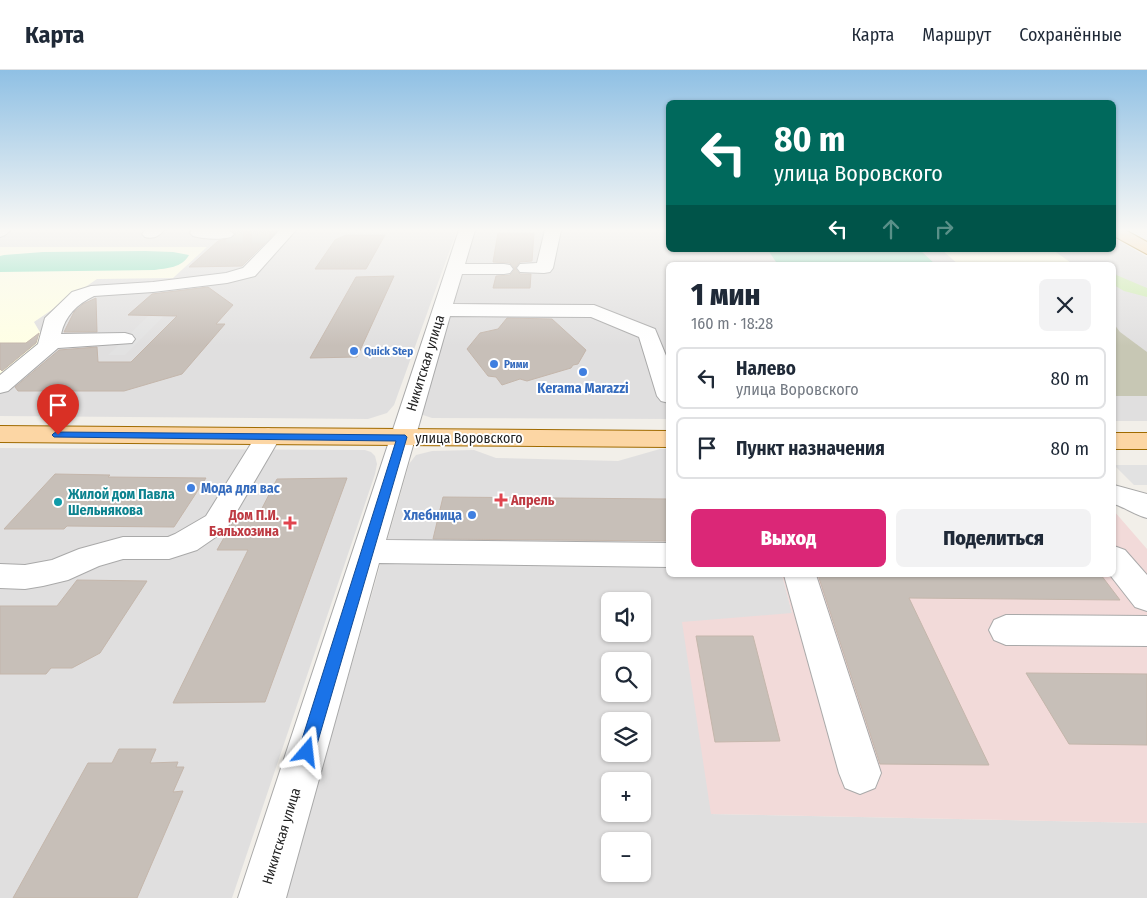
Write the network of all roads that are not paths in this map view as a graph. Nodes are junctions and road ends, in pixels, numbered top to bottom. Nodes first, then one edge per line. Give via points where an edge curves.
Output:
1 (252, 269) edge
2 (455, 269) joint
3 (504, 269) dead end
4 (442, 310) junction
5 (125, 339) dead end
6 (49, 344) junction
7 (21, 347) dead end
8 (0, 363) edge
9 (0, 386) edge
10 (666, 387) edge
11 (0, 434) edge
12 (268, 436) junction
13 (402, 437) junction
14 (666, 439) edge
15 (1116, 441) edge
16 (1147, 441) edge
17 (1116, 495) edge
18 (1147, 508) edge
19 (368, 551) junction
20 (666, 555) edge
21 (1116, 560) edge
22 (0, 576) edge
23 (801, 577) edge
24 (1147, 598) edge
25 (1006, 630) dead end
26 (1147, 632) edge
27 (860, 773) dead end
28 (262, 898) edge

1 - 6 street via 227,278 90,291 79,296 54,318
2 - 3 street
2 - 4 street, Никитская улица
4 - 10 street via 594,311 648,333
4 - 13 street, Никитская улица
5 - 6 street via 63,340
6 - 9 street
7 - 8 street
11 - 12 main road, улица Воровского
12 - 13 main road, улица Воровского
12 - 22 street via 216,523 186,542 169,548 123,548 43,574
13 - 14 main road, улица Воровского
13 - 19 street, Никитская улица
15 - 16 main road
17 - 18 street via 1140,502
19 - 20 street
19 - 28 street, Никитская улица
21 - 24 street
23 - 27 street
25 - 26 street

